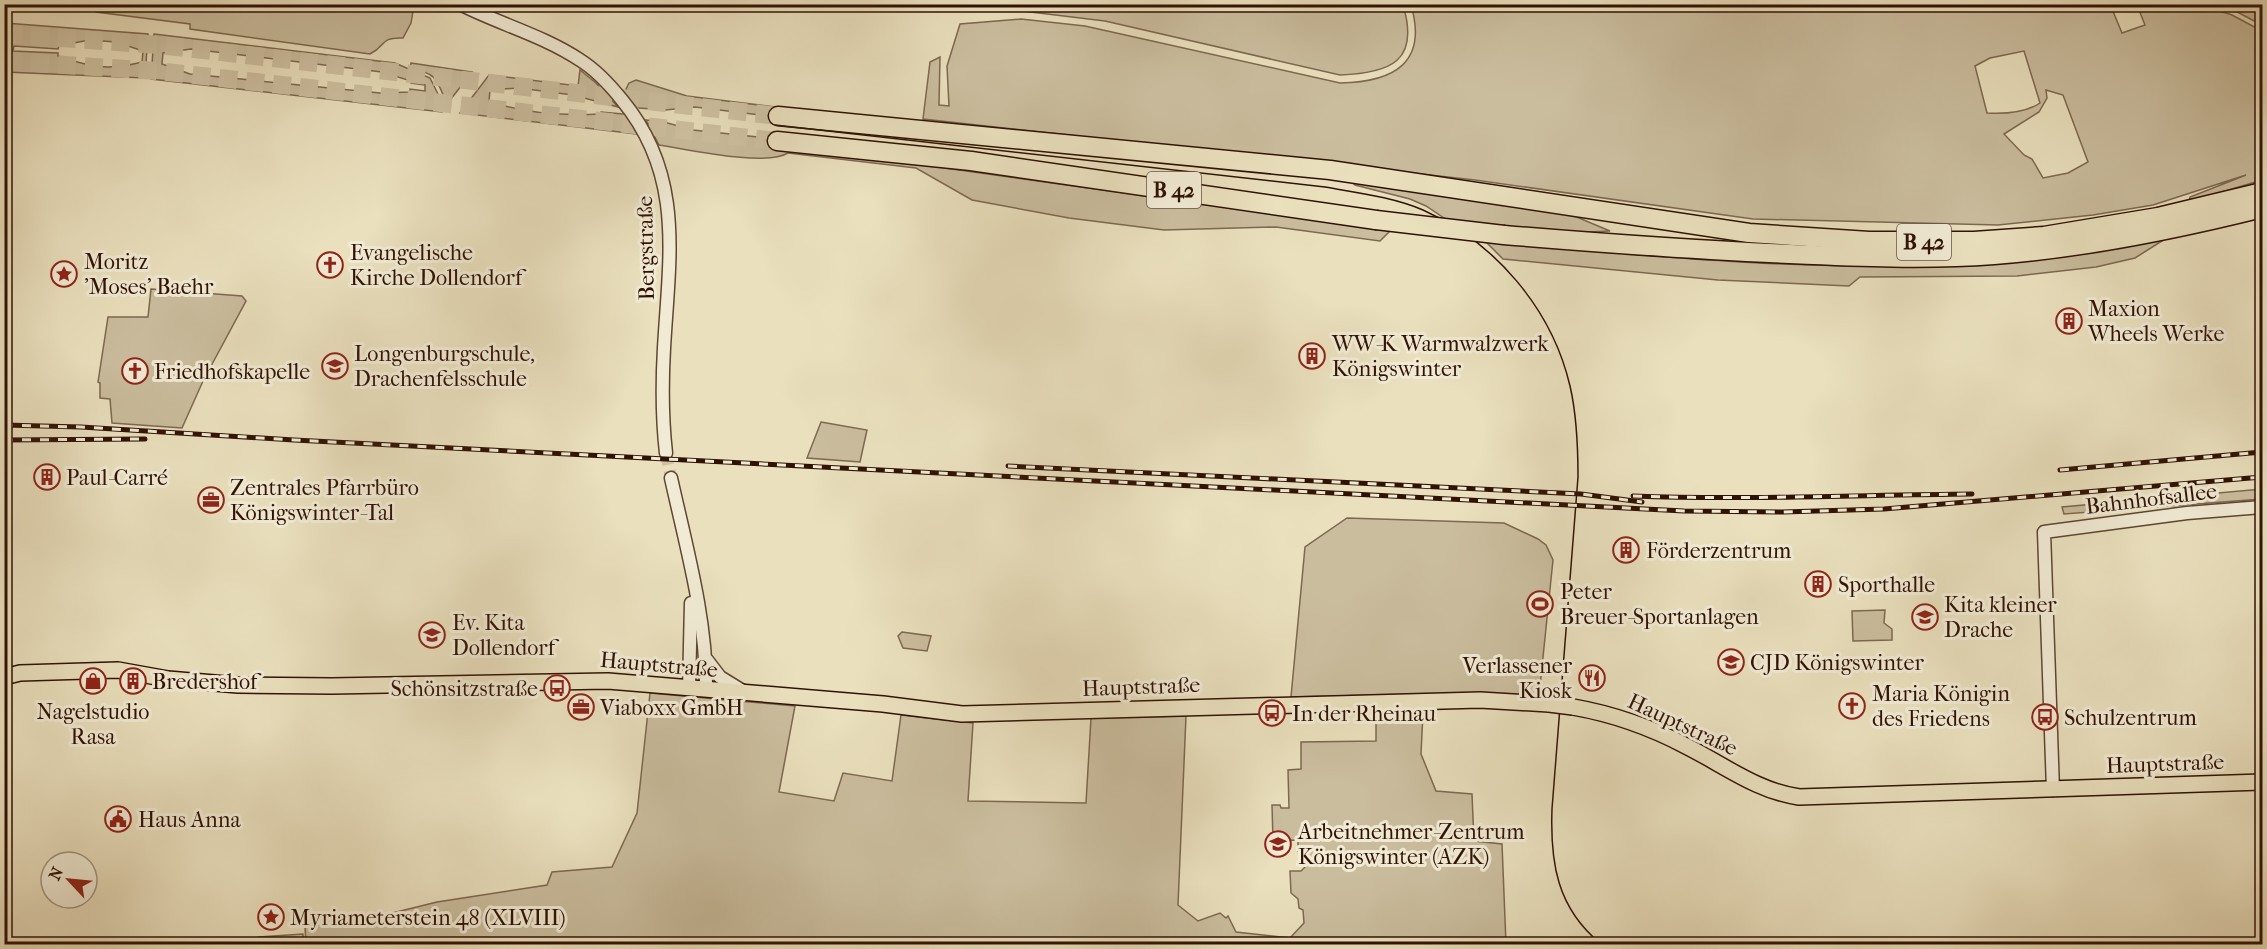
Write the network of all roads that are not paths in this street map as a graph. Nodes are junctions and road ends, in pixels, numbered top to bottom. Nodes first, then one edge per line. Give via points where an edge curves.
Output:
1 (460, 4) edge
2 (778, 116) tunnel mouth
3 (777, 141) tunnel mouth
4 (2262, 192) edge
5 (2262, 208) edge
6 (666, 453) tunnel mouth
7 (671, 478) tunnel mouth
8 (2262, 507) edge
9 (691, 572) junction
10 (706, 660) junction
11 (4, 677) edge
12 (690, 688) junction
13 (706, 690) junction
14 (747, 694) junction
15 (2262, 782) edge
16 (2052, 790) junction

1 - 6 street, Bergstraße via 581,60 606,80 643,130 663,176 666,193 670,251 662,384
2 - 4 highway, B 42 via 1330,170 1749,233 1869,241 2009,239 2082,231
3 - 5 highway, B 42, bridge via 983,163 1504,235 1696,250 1873,258 2034,252 2182,228
7 - 9 street
8 - 16 street, Bahnhofsallee via 2044,532
9 - 10 street
9 - 12 street
10 - 13 street
10 - 14 street via 720,677
11 - 12 main road, Hauptstraße via 20,673 118,670 238,685 574,680
12 - 13 main road, Hauptstraße
13 - 14 main road, Hauptstraße
14 - 16 main road, Hauptstraße, bridge via 962,714 1480,700 1549,704 1606,713 1649,728 1783,795 1803,798
15 - 16 main road, Hauptstraße

